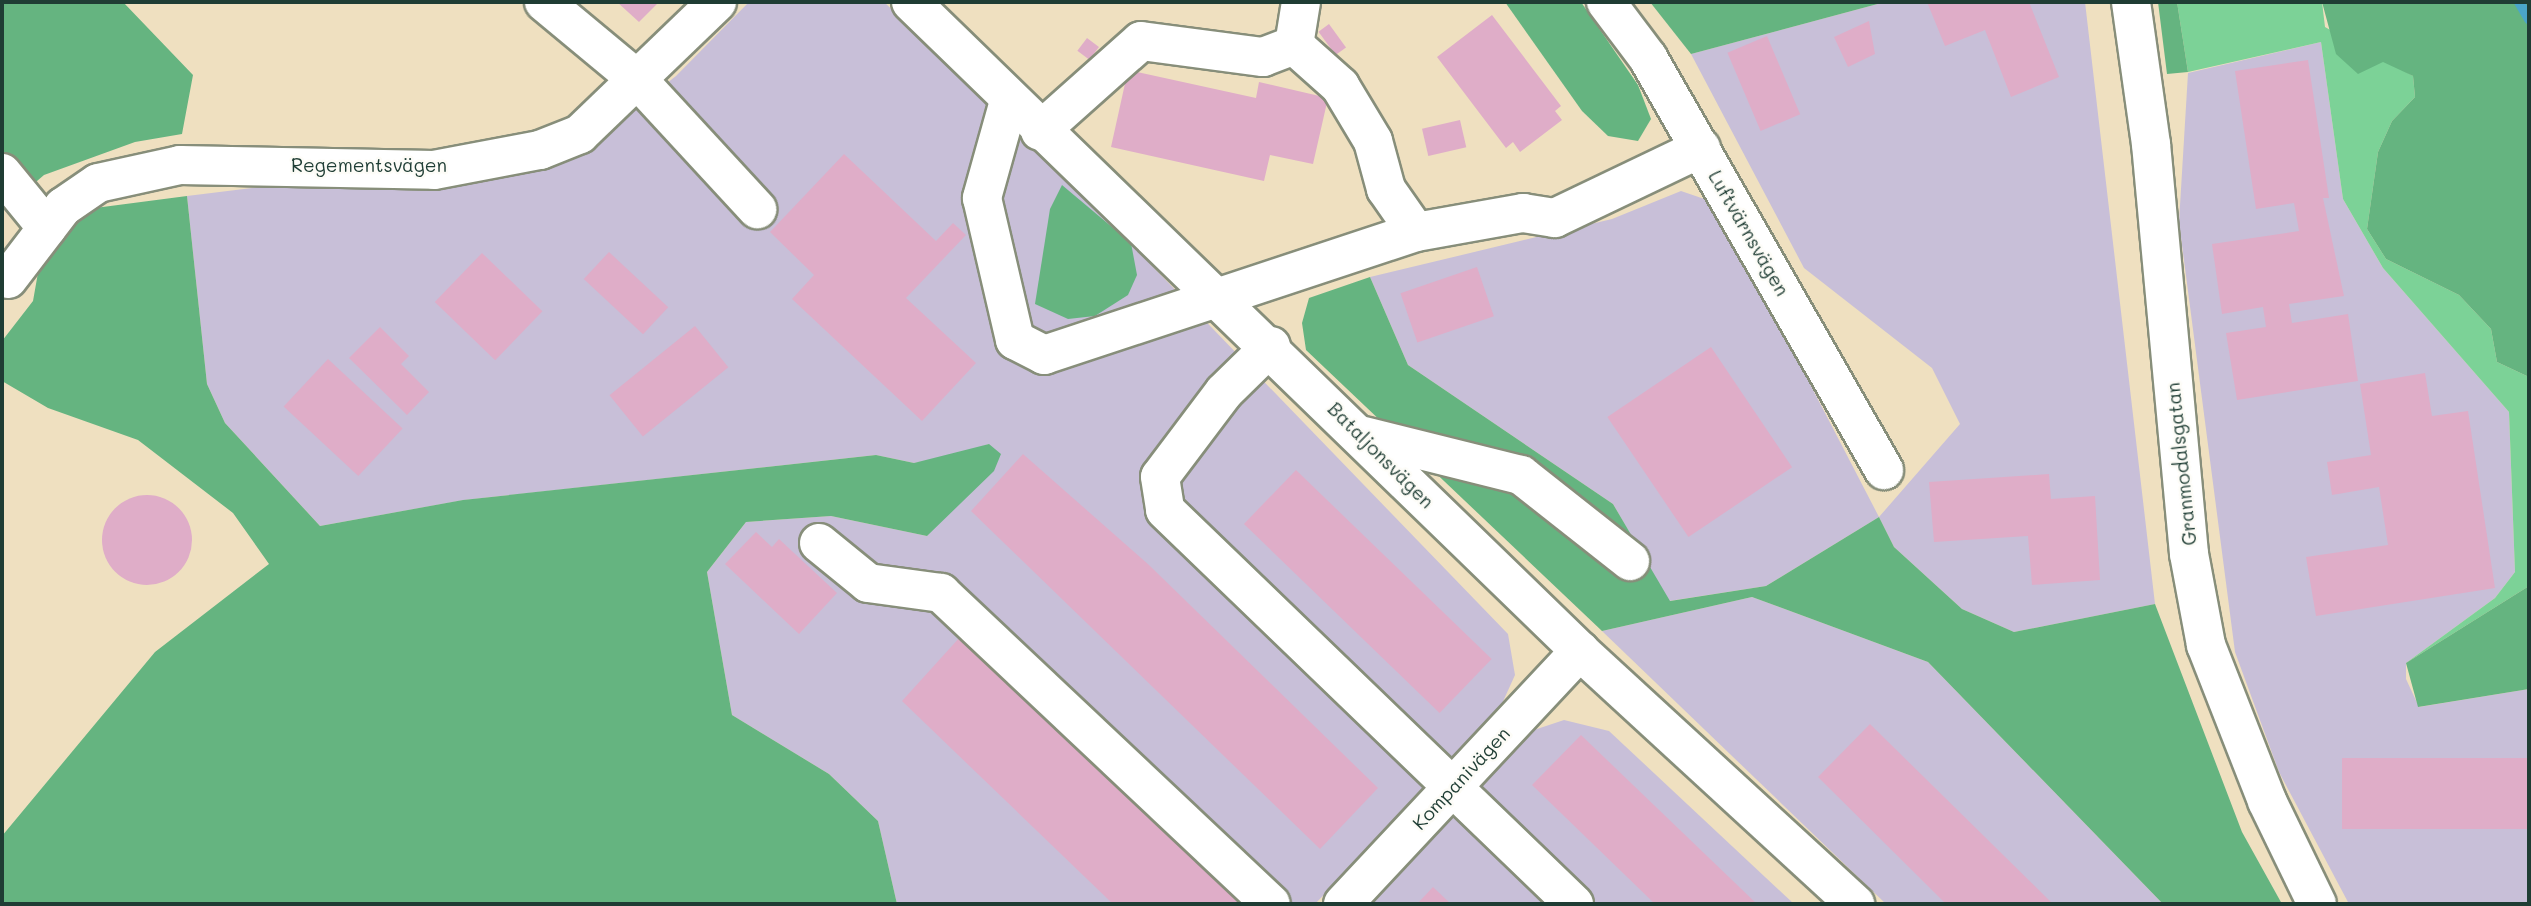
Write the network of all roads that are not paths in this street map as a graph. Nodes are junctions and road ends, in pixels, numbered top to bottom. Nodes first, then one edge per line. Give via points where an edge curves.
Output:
1 (544, 2) edge
2 (717, 2) edge
3 (911, 2) edge
4 (1301, 2) edge
5 (1606, 2) edge
6 (2131, 2) edge
7 (1294, 45) junction
8 (638, 80) junction
9 (1009, 101) junction
10 (1041, 131) junction
11 (1701, 148) junction
12 (2, 173) edge
13 (757, 209) dead end
14 (47, 228) junction
15 (1416, 232) junction
16 (8, 279) dead end
17 (1214, 294) junction
18 (1271, 346) junction
19 (1362, 435) junction
20 (1884, 470) dead end
21 (819, 543) dead end
22 (1630, 561) dead end
23 (1580, 651) junction
24 (1452, 788) junction
25 (1271, 904) edge
26 (1343, 904) edge
27 (1574, 904) edge
28 (1855, 904) edge
29 (2317, 904) edge

1 - 8 street
2 - 8 street, Regementsvägen
3 - 9 street, Bataljonsvägen
4 - 7 street
5 - 11 street, Luftvärnsvägen
6 - 29 street, Granmodalsgatan via 2151,144 2189,554 2206,645 2267,801
7 - 10 street via 1263,57 1141,41
7 - 15 street via 1340,86 1373,141 1386,189
8 - 13 street
8 - 14 street, Regementsvägen via 580,134 540,150 434,170 180,165 98,183 63,207
9 - 10 street, Bataljonsvägen
9 - 17 street via 982,198 1015,340 1044,355 1071,351
10 - 17 street, Bataljonsvägen
11 - 15 street via 1555,218 1523,213
11 - 20 street, Luftvärnsvägen
12 - 14 street
14 - 16 street, Regementsvägen
15 - 17 street
17 - 18 street, Bataljonsvägen
18 - 19 street, Bataljonsvägen
18 - 24 street via 1224,392 1160,477 1165,510
19 - 22 street via 1521,475
19 - 23 street, Bataljonsvägen
21 - 25 street via 868,583 941,593
23 - 24 street, Kompanivägen
23 - 28 street, Bataljonsvägen
24 - 26 street, Kompanivägen
24 - 27 street

